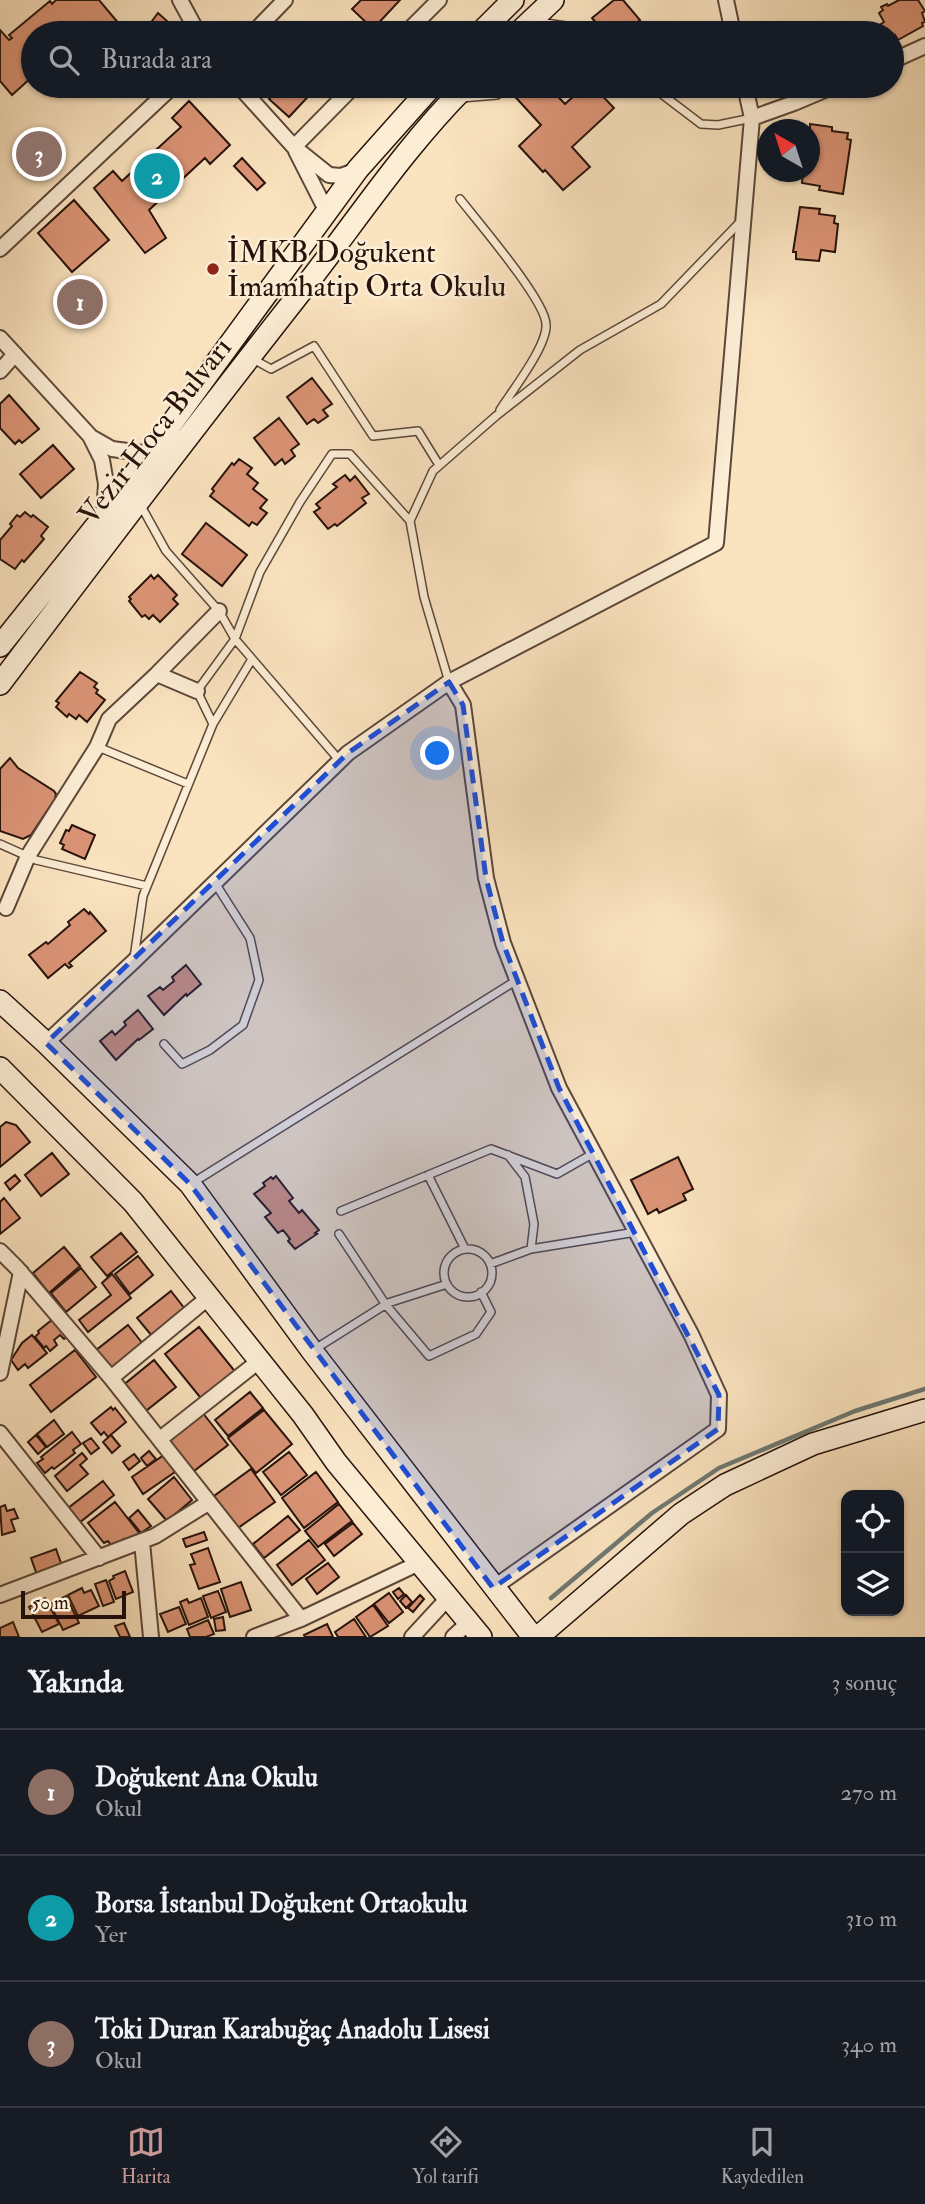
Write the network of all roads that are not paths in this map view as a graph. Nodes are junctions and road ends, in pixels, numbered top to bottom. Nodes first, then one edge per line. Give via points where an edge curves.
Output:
1 (180, 0) edge
2 (285, 0) edge
3 (439, 0) edge
4 (513, 0) edge
5 (726, 0) edge
6 (548, 10) edge
7 (191, 21) edge
8 (265, 21) edge
9 (418, 21) edge
10 (492, 21) edge
11 (534, 21) edge
12 (730, 21) edge
13 (925, 46) edge
14 (904, 56) edge
15 (160, 98) edge
16 (250, 98) edge
17 (342, 98) edge
18 (421, 98) edge
19 (455, 98) edge
20 (667, 98) edge
21 (748, 98) edge
22 (806, 98) edge
23 (752, 118) junction
24 (294, 147) junction
25 (358, 169) junction
26 (460, 199) dead end
27 (327, 212) junction
28 (743, 218) junction
29 (0, 249) edge
30 (0, 338) edge
31 (15, 354) junction
32 (249, 357) junction
33 (0, 371) edge
34 (496, 416) junction
35 (90, 436) junction
36 (150, 454) junction
37 (439, 465) junction
38 (138, 500) junction
39 (104, 516) junction
40 (410, 521) junction
41 (219, 611) junction
42 (235, 639) junction
43 (0, 646) edge
44 (252, 659) junction
45 (157, 674) junction
46 (449, 682) junction
47 (0, 684) edge
48 (197, 691) junction
49 (213, 724) junction
50 (97, 747) junction
51 (340, 761) junction
52 (188, 784) junction
53 (0, 844) edge
54 (28, 856) junction
55 (215, 882) junction
56 (147, 886) junction
57 (6, 908) dead end
58 (133, 962) junction
59 (517, 980) junction
60 (0, 1002) edge
61 (46, 1043) junction
62 (164, 1044) dead end
63 (3, 1077) edge
64 (595, 1152) junction
65 (507, 1154) junction
66 (428, 1175) junction
67 (190, 1184) junction
68 (341, 1211) dead end
69 (637, 1231) junction
70 (339, 1234) dead end
71 (465, 1249) junction
72 (531, 1250) junction
73 (0, 1251) edge
74 (0, 1263) edge
75 (490, 1264) junction
76 (19, 1270) junction
77 (447, 1284) junction
78 (481, 1292) junction
79 (209, 1297) junction
80 (386, 1304) junction
81 (312, 1351) junction
82 (259, 1361) junction
83 (0, 1373) edge
84 (111, 1378) junction
85 (925, 1410) edge
86 (0, 1433) edge
87 (160, 1439) junction
88 (208, 1503) junction
89 (142, 1542) junction
90 (99, 1558) junction
91 (417, 1562) junction
92 (493, 1588) junction
93 (0, 1595) edge
94 (448, 1598) junction
95 (301, 1619) junction
96 (468, 1632) edge
97 (263, 1636) edge
98 (150, 1637) edge
99 (412, 1637) edge
100 (535, 1637) edge

1 - 7 street
2 - 8 street
3 - 9 street
4 - 10 main road
5 - 12 street
6 - 11 main road
13 - 14 street
15 - 29 street
16 - 24 street
17 - 24 street
18 - 25 main road, Vezir Hoca Bulvarı
19 - 32 main road, Vezir Hoca Bulvarı via 393,169
20 - 23 lane via 701,124
21 - 23 street
22 - 23 street
23 - 28 street
24 - 25 street via 329,175
24 - 27 street
25 - 27 main road, Vezir Hoca Bulvarı
26 - 34 lane via 538,301 546,324 540,348
27 - 36 main road, Vezir Hoca Bulvarı
28 - 34 lane via 661,304 580,350
28 - 46 street via 716,542
30 - 31 street
31 - 33 street
31 - 35 street
32 - 37 lane via 271,369 314,346 373,436 418,431
32 - 38 main road, Vezir Hoca Bulvarı
34 - 37 lane
35 - 36 street via 112,449
35 - 39 street via 102,460
36 - 39 main road, Vezir Hoca Bulvarı
37 - 40 lane
38 - 41 lane via 166,551
38 - 47 main road, Vezir Hoca Bulvarı
39 - 43 main road, Vezir Hoca Bulvarı
40 - 42 lane via 351,454 332,454 260,572
40 - 46 lane via 424,597
41 - 42 lane
41 - 45 street
42 - 44 lane
42 - 48 lane
44 - 49 lane
44 - 51 lane
45 - 48 street
45 - 50 street via 109,719
46 - 51 street
46 - 59 street via 463,705 486,878
48 - 49 lane
49 - 52 lane
50 - 52 lane
50 - 54 street
51 - 55 street
52 - 56 lane
53 - 54 lane
54 - 56 lane
54 - 57 street
55 - 58 street
55 - 62 lane via 250,938 259,980 243,1025 210,1050 181,1064
56 - 58 lane
58 - 61 street
59 - 64 street via 559,1088
59 - 67 lane
60 - 61 main road
61 - 67 main road
63 - 79 main road via 132,1202
64 - 65 lane via 557,1174
64 - 69 street
65 - 66 lane via 491,1150
65 - 72 lane via 525,1177 534,1224
66 - 68 lane
66 - 71 lane
67 - 81 main road
69 - 72 lane
69 - 92 street via 719,1395 718,1429
70 - 80 lane
71 - 75 lane via 480,1252
71 - 77 lane via 447,1262
72 - 75 lane
73 - 76 street
74 - 76 street
75 - 78 lane via 491,1280
76 - 83 street
76 - 84 street
77 - 78 lane via 466,1297
77 - 80 lane
78 - 80 lane via 491,1312 476,1334 429,1356
79 - 82 main road
79 - 84 street
80 - 81 lane
81 - 92 main road
82 - 87 street
82 - 91 main road
84 - 87 street
85 - 100 main road via 813,1444 725,1485 681,1514
86 - 90 street
87 - 88 street
88 - 89 street
88 - 95 street
89 - 90 street
89 - 98 street
90 - 93 street
91 - 94 main road
91 - 95 street
92 - 100 main road
94 - 96 main road
94 - 99 street
95 - 97 street

